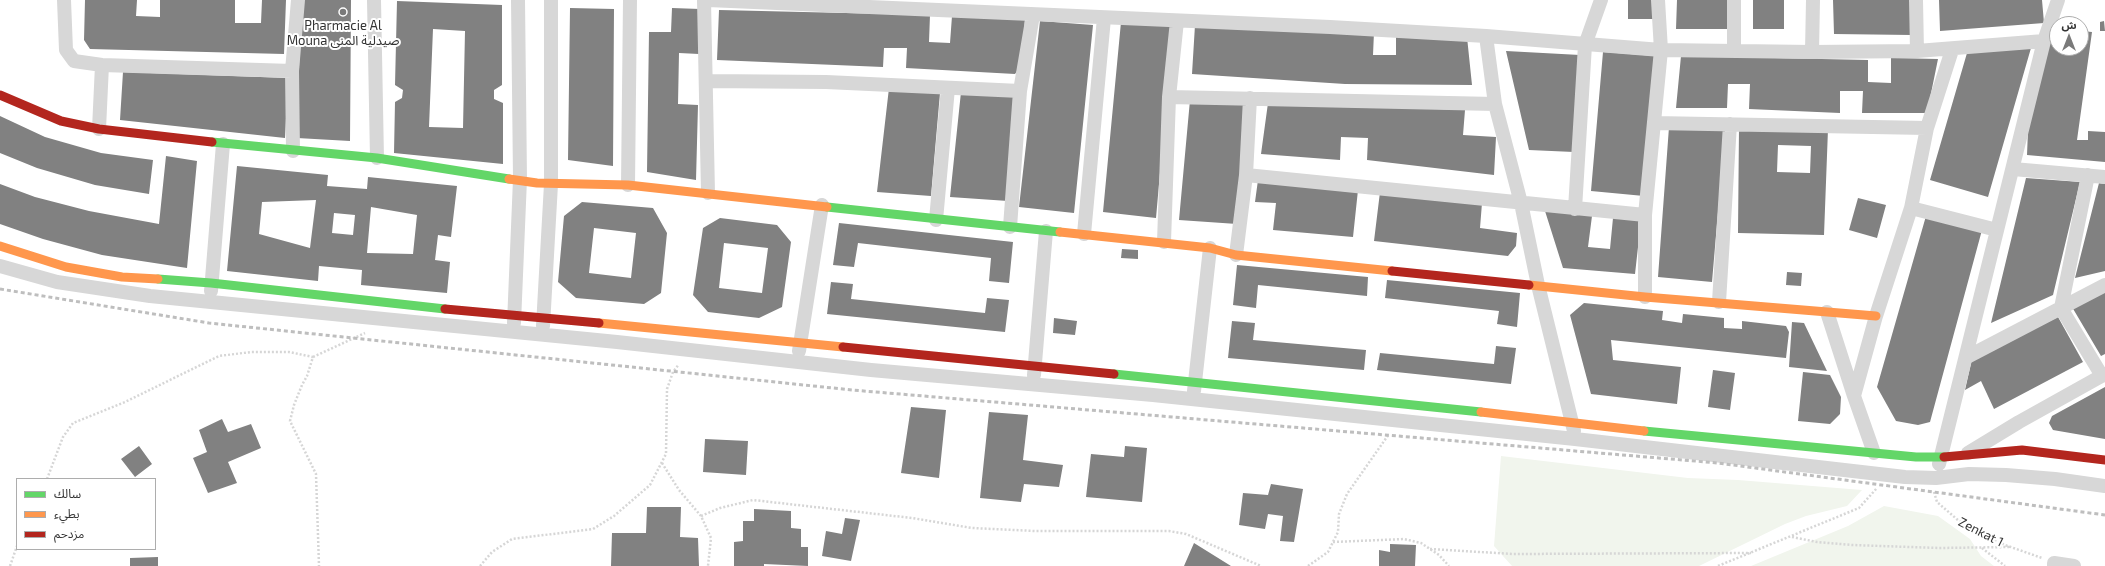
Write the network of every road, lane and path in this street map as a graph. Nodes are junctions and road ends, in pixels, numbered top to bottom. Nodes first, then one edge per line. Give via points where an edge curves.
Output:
1 (64, 0) edge
2 (298, 0) edge
3 (374, 0) edge
4 (518, 0) edge
5 (551, 0) edge
6 (630, 0) edge
7 (704, 0) edge
8 (708, 0) edge
9 (1601, 0) edge
10 (1658, 0) edge
11 (1734, 0) edge
12 (1813, 0) edge
13 (1916, 0) edge
14 (2058, 0) edge
15 (1033, 15) junction
16 (1104, 18) junction
17 (1177, 21) junction
18 (1486, 36) junction
19 (2044, 42) junction
20 (1585, 44) junction
21 (1661, 50) junction
22 (1952, 50) junction
23 (1734, 51) junction
24 (1917, 51) junction
25 (1812, 52) junction
26 (102, 65) junction
27 (292, 71) junction
28 (706, 82) junction
29 (948, 88) junction
30 (1020, 91) junction
31 (0, 94) edge
32 (1169, 97) junction
33 (1250, 98) junction
34 (1495, 104) junction
35 (1654, 123) junction
36 (1730, 124) junction
37 (1927, 128) junction
38 (99, 129) junction
39 (223, 144) junction
40 (293, 151) junction
41 (377, 158) junction
42 (2013, 169) junction
43 (1246, 175) junction
44 (2088, 175) junction
45 (2105, 177) edge
46 (520, 179) junction
47 (551, 184) junction
48 (628, 185) junction
49 (708, 193) junction
50 (1521, 203) junction
51 (822, 205) junction
52 (1911, 208) junction
53 (1575, 209) junction
54 (1645, 215) junction
55 (936, 220) junction
56 (1010, 227) junction
57 (1997, 230) junction
58 (1046, 231) junction
59 (1084, 234) junction
60 (1164, 242) junction
61 (0, 246) edge
62 (1210, 248) junction
63 (1236, 255) junction
64 (0, 266) edge
65 (211, 283) junction
66 (1538, 285) junction
67 (2105, 285) edge
68 (1645, 297) junction
69 (212, 302) junction
70 (1718, 302) junction
71 (2061, 308) junction
72 (1827, 312) junction
73 (514, 316) junction
74 (1876, 316) junction
75 (544, 319) junction
76 (369, 331) dead end
77 (514, 331) junction
78 (543, 334) junction
79 (800, 343) junction
80 (703, 351) junction
81 (313, 357) junction
82 (1967, 357) junction
83 (798, 362) junction
84 (1035, 367) junction
85 (2104, 375) edge
86 (1195, 382) junction
87 (1033, 385) junction
88 (1854, 396) junction
89 (1193, 400) junction
90 (1397, 420) junction
91 (1572, 422) junction
92 (1575, 439) junction
93 (1874, 453) junction
94 (1966, 454) junction
95 (1941, 457) junction
96 (2105, 460) edge
97 (661, 463) junction
98 (1880, 474) junction
99 (47, 478) edge
100 (1936, 478) junction
101 (2105, 486) edge
102 (701, 516) junction
103 (1792, 537) junction
104 (1333, 542) junction
105 (2011, 547) junction
106 (1982, 548) junction
107 (16, 549) edge
108 (1430, 549) junction
109 (1750, 553) junction
110 (2054, 564) edge
111 (10, 566) edge
112 (319, 566) edge
113 (480, 566) edge
114 (708, 566) edge
115 (1261, 566) edge
116 (1308, 566) edge
117 (1449, 566) edge
118 (1718, 566) edge
119 (2006, 566) edge
120 (2074, 566) edge

1 - 26 street via 65,43 69,56 81,63
2 - 27 street
3 - 41 street
4 - 46 street
5 - 47 street
6 - 48 street
7 - 28 street
8 - 15 street
9 - 20 street
10 - 21 street
11 - 23 street
12 - 25 street
13 - 24 street
14 - 19 street
15 - 16 street
15 - 30 street
16 - 17 street
16 - 59 street
17 - 18 street
17 - 32 street
18 - 20 street
18 - 34 street
19 - 22 street
19 - 42 street
20 - 21 street
20 - 53 street
21 - 23 street
21 - 35 street
22 - 24 street
22 - 37 street
23 - 25 street
24 - 25 street
26 - 27 street
26 - 38 street
27 - 40 street
28 - 29 street via 826,82
28 - 49 street
29 - 30 street
29 - 55 street
30 - 56 street
31 - 38 street via 61,121
32 - 33 street
32 - 60 street
33 - 34 street
33 - 43 street
34 - 50 street
35 - 36 street
35 - 54 street
36 - 37 street
36 - 70 street
37 - 52 street
38 - 39 street
39 - 40 street
39 - 65 street
40 - 41 street
41 - 46 street
42 - 44 street
42 - 57 street
43 - 50 street
43 - 63 street
44 - 45 street
44 - 71 street
46 - 47 street
46 - 73 street
47 - 48 street
47 - 75 street
48 - 49 street
49 - 51 street
50 - 53 street
50 - 66 street
51 - 55 street
51 - 79 street
52 - 57 street
52 - 74 street
53 - 54 street
54 - 68 street
55 - 56 street
56 - 58 street
57 - 82 street
58 - 59 street
58 - 84 street
59 - 60 street
60 - 62 street
61 - 65 street via 66,267 122,277
62 - 63 street
62 - 86 street
63 - 66 street
64 - 69 street via 57,282 91,288
65 - 69 street
65 - 73 street
66 - 68 street
66 - 91 street
67 - 71 street
68 - 70 street
69 - 77 street
70 - 72 street
71 - 82 street
71 - 85 street
72 - 74 street
72 - 88 street
73 - 75 street
73 - 77 street
74 - 88 street
75 - 78 street
75 - 79 street
76 - 81 path
77 - 78 street
78 - 80 street
79 - 83 street
79 - 84 street
80 - 83 street
80 - 97 path via 678,365 673,372 667,389 666,454
81 - 99 path via 289,352 251,352 219,356 125,402 73,423 63,437
81 - 112 path via 290,421 316,474
82 - 95 street
83 - 87 street
84 - 86 street
84 - 87 street
85 - 94 street
86 - 89 street
86 - 91 street
87 - 89 street
88 - 93 street
89 - 90 street
90 - 92 street
90 - 104 path via 1347,494 1339,514 1338,532
91 - 92 street
91 - 93 street
92 - 98 street
93 - 95 street
94 - 95 street
94 - 96 street via 2022,450
95 - 100 street
97 - 102 path
97 - 113 path via 650,485 637,498 593,529 512,539 492,552
98 - 100 street
98 - 103 path via 1875,492 1859,508
100 - 101 street via 1970,474 2006,475 2054,478
100 - 105 path, Zenkat 1 via 1934,492 1942,509 1959,521
102 - 114 path via 711,538
102 - 115 path via 720,508 753,500 912,518 972,528 1035,531 1169,531 1186,534
103 - 106 path via 1852,545
103 - 109 path
104 - 108 path via 1404,539 1420,543
104 - 116 path via 1328,552
105 - 106 path
105 - 110 path, Zenkat 1
106 - 119 path
107 - 111 path
108 - 109 path via 1513,554
108 - 117 path
109 - 118 path
110 - 120 street

